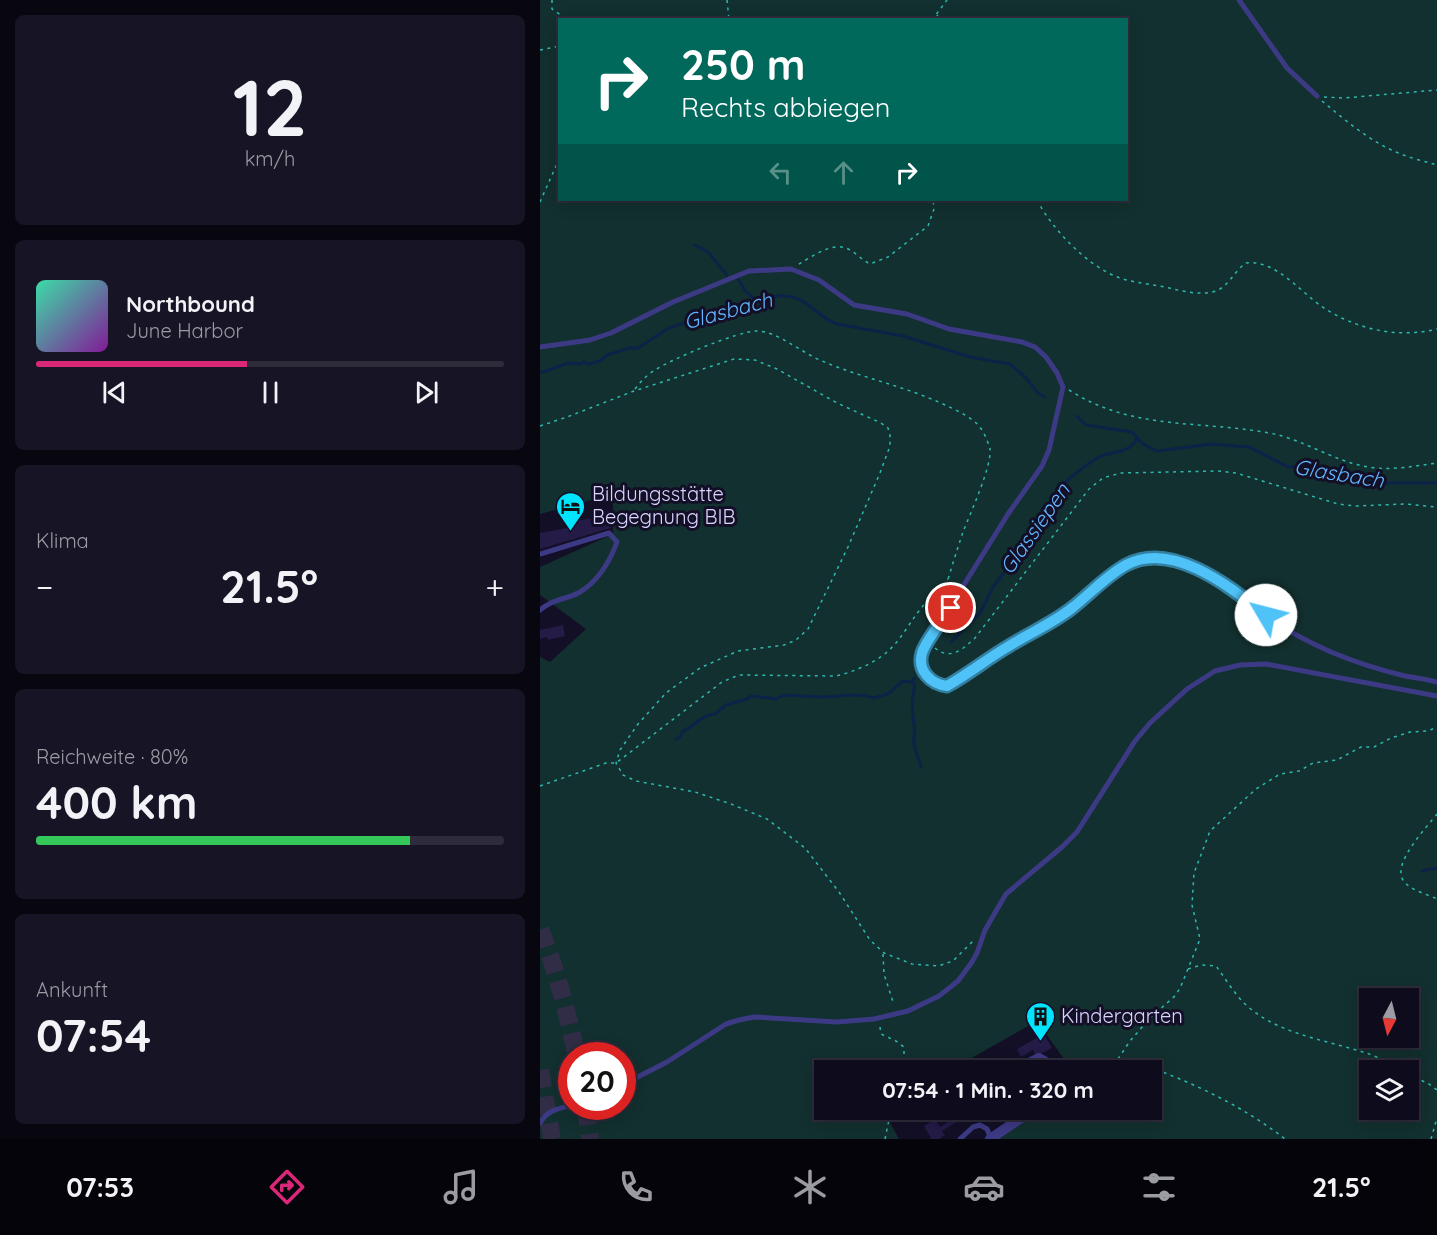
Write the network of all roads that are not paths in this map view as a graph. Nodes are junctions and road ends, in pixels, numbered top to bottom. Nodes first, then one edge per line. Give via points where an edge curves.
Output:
1 (1239, 0) edge
2 (1317, 96) road end
3 (540, 347) edge
4 (540, 554) edge
5 (540, 610) edge
6 (1437, 682) edge
7 (1437, 696) edge
8 (636, 1078) edge
9 (558, 1108) edge
10 (1018, 1120) edge
11 (540, 1123) edge
12 (960, 1139) edge
13 (990, 1139) edge

1 - 2 lane via 1287,68
3 - 6 lane via 611,333 749,271 791,268 819,280 854,305 907,314 949,329 1035,347 1046,357 1063,387 1049,450 922,652 922,670 937,684 947,686 1057,619 1124,566 1162,559 1188,565 1230,587 1279,624 1330,652 1382,670
4 - 5 lane via 609,532 617,542 597,577 579,592 550,602
7 - 8 lane via 1266,664 1215,671 1187,689 1150,723 1077,832 1006,894 984,930 978,953 958,981 939,996 897,1015 874,1019 739,1020
9 - 11 lane via 546,1114
10 - 13 street
12 - 13 lane via 980,1125 987,1129

